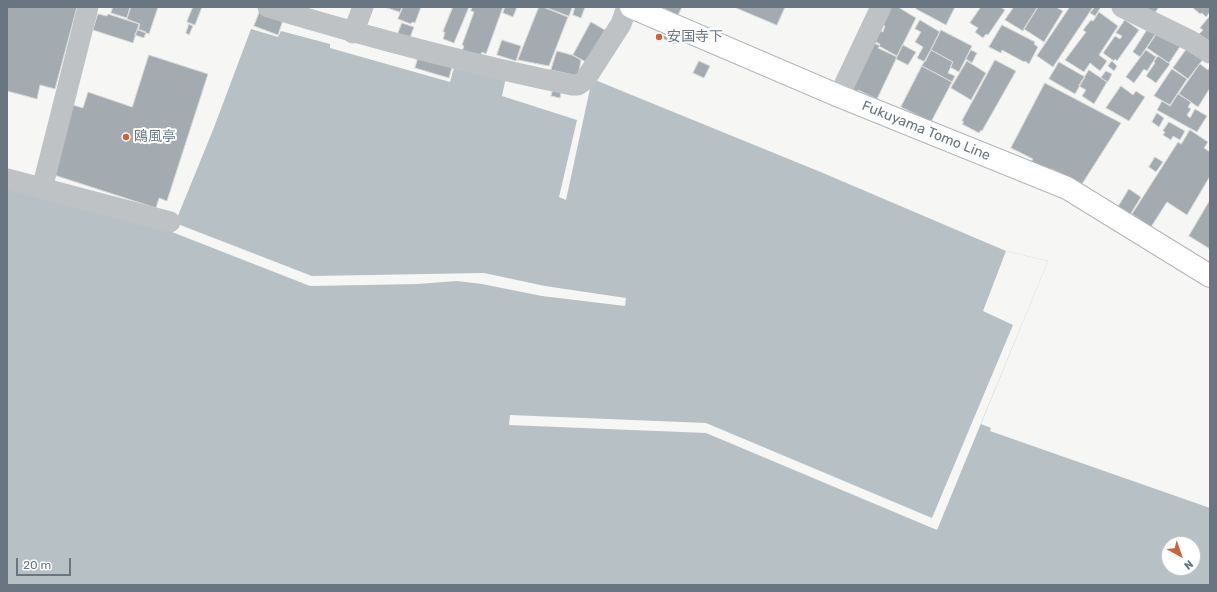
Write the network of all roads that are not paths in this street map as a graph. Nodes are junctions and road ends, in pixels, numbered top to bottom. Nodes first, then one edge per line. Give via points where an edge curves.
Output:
1 (88, 7) edge
2 (268, 7) edge
3 (363, 7) edge
4 (627, 7) edge
5 (631, 7) edge
6 (881, 7) edge
7 (1122, 7) edge
8 (353, 33) junction
9 (1210, 53) edge
10 (839, 96) junction
11 (7, 179) edge
12 (42, 189) junction
13 (170, 222) dead end
14 (1210, 276) edge

1 - 12 street
2 - 8 street
3 - 8 street
4 - 8 street via 622,24 585,80 578,85 517,74
5 - 10 main road, Fukuyama Tomo Line
6 - 10 street
7 - 9 street
10 - 14 main road, Fukuyama Tomo Line via 1066,188
11 - 12 street
12 - 13 street

